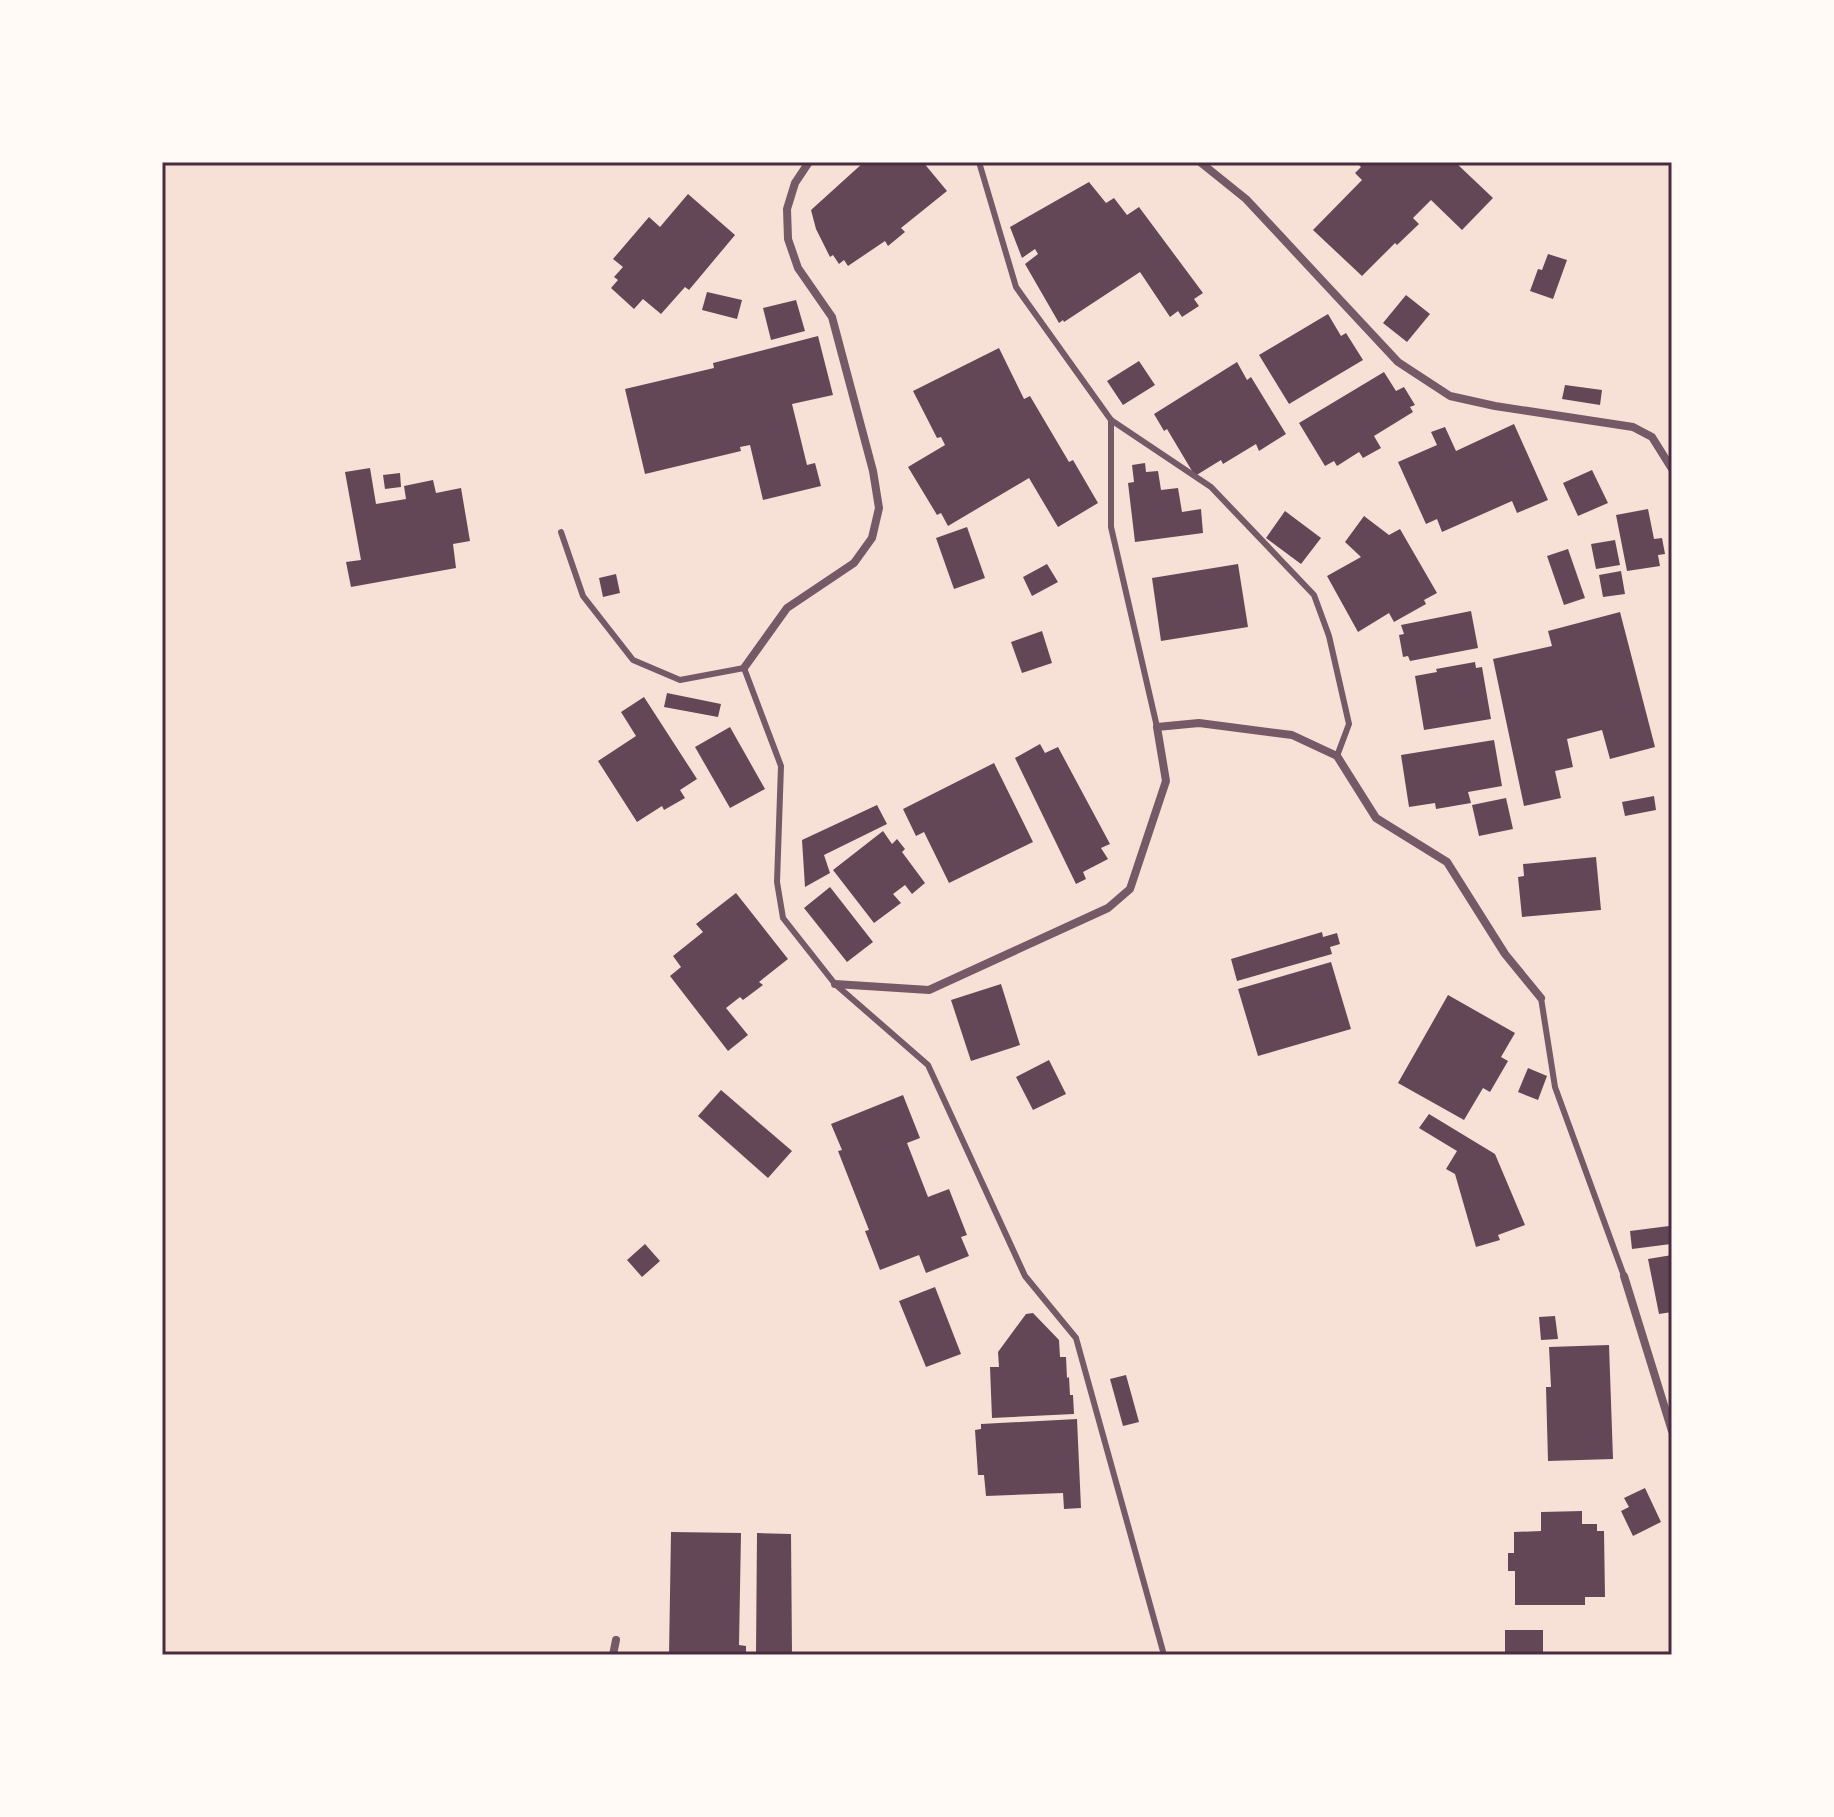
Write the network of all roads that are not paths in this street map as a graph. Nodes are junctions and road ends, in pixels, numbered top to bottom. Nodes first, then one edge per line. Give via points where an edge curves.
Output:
1 (809, 162) edge
2 (979, 162) edge
3 (1200, 162) edge
4 (1111, 420) junction
5 (1672, 469) edge
6 (561, 532) dead end
7 (744, 668) junction
8 (1157, 727) junction
9 (1337, 756) junction
10 (835, 984) junction
11 (1541, 998) joint
12 (1624, 1276) joint
13 (1672, 1431) edge
14 (616, 1640) dead end
15 (613, 1655) edge
16 (1164, 1655) edge

1 - 7 street via 787,209 788,239 798,268 832,317 879,508 872,538 854,563 787,608
2 - 4 lane via 1016,287
3 - 5 street via 1246,199 1398,362 1422,380 1450,396 1480,403 1633,427 1652,437
4 - 8 lane via 1111,527
4 - 9 lane via 1211,487 1314,595 1349,724
6 - 7 lane via 583,596 633,660 680,680
7 - 10 lane via 781,766 777,882 783,918
8 - 9 street via 1199,723 1292,735
8 - 10 street via 1166,781 1130,889 1108,908 929,990
9 - 11 street via 1376,818 1447,862 1505,954
10 - 16 lane via 928,1065 1025,1276 1076,1338
11 - 12 lane via 1555,1087
12 - 13 street
14 - 15 street

